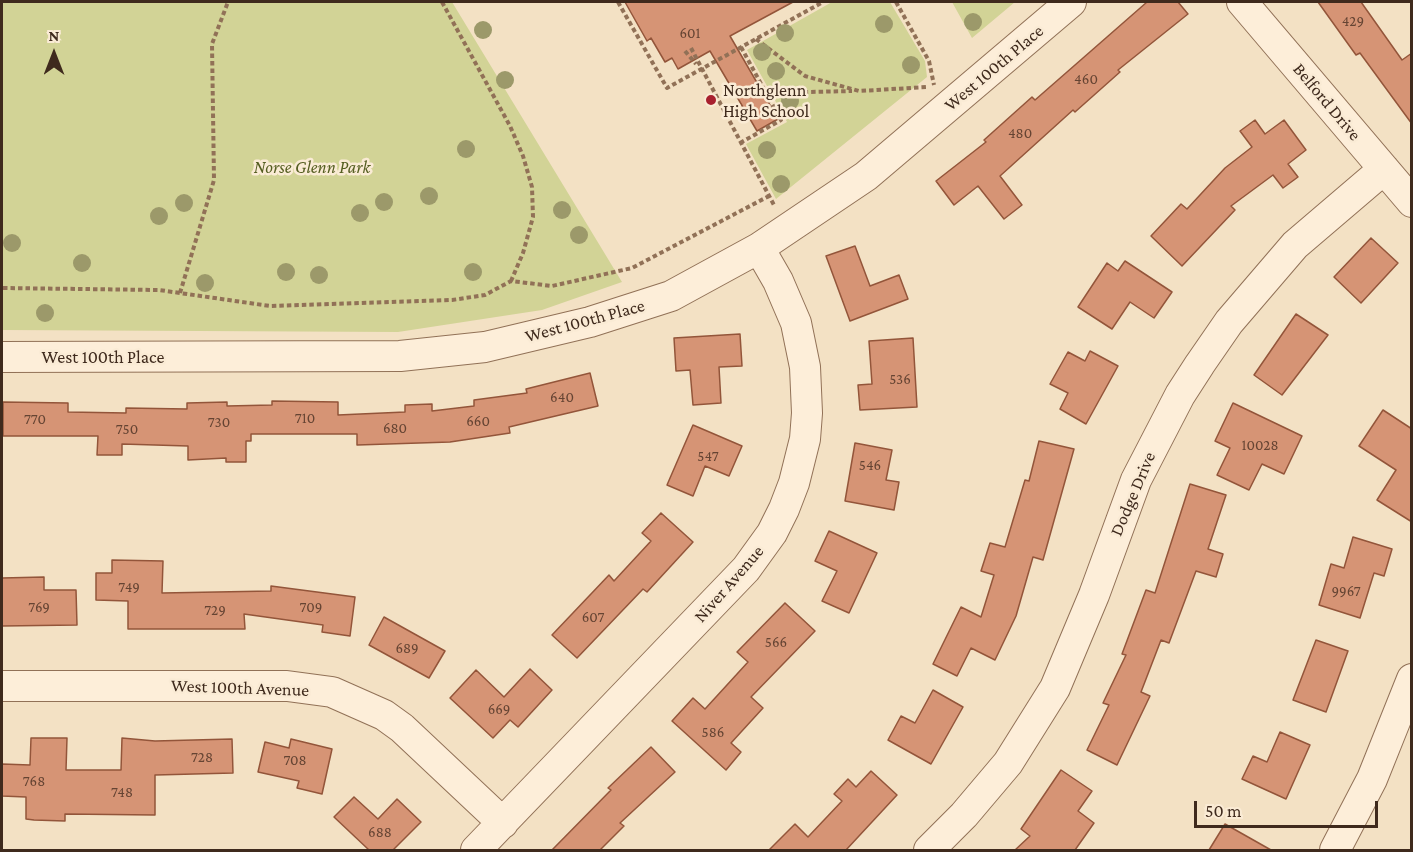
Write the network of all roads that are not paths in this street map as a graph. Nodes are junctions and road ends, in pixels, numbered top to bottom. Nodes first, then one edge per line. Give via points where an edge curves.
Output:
1 (1071, 2) edge
2 (1242, 2) edge
3 (1384, 169) junction
4 (1412, 201) edge
5 (759, 248) junction
6 (2, 357) edge
7 (1412, 679) edge
8 (2, 686) edge
9 (503, 823) junction
10 (476, 850) edge
11 (929, 850) edge
12 (1335, 850) edge

1 - 5 street, West 100th Place via 866,176
2 - 3 street, Belford Drive
3 - 4 street, Belford Drive
3 - 11 street, Dodge Drive via 1295,245 1229,322 1200,364 1136,480 1055,688 1008,763
5 - 6 street, West 100th Place via 670,296 590,322 485,347 400,356
5 - 9 street, Niver Avenue via 796,323 805,367 805,439 784,509 746,569
7 - 12 street via 1372,779
8 - 9 street, West 100th Avenue via 287,686 332,692 402,728
9 - 10 street, Niver Avenue

